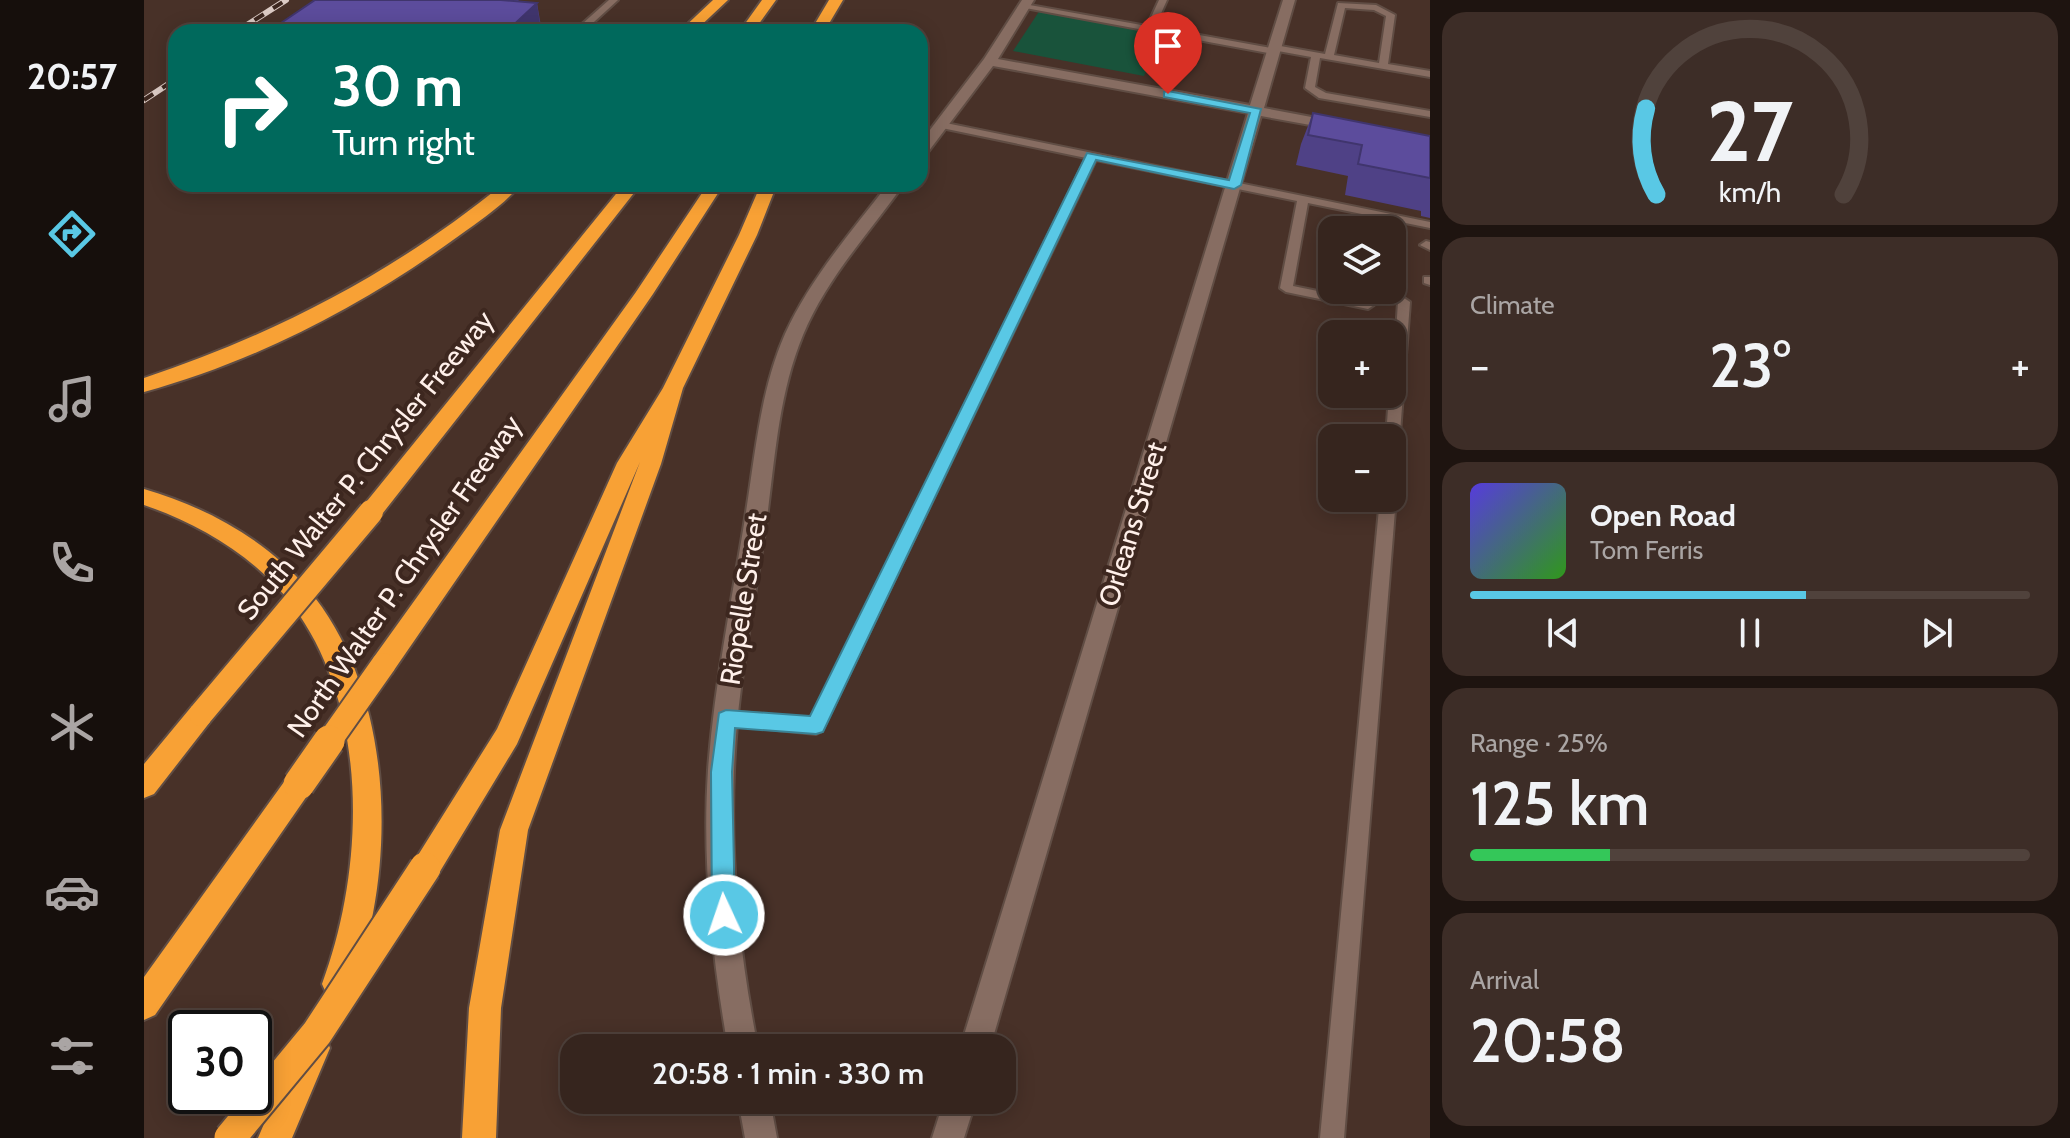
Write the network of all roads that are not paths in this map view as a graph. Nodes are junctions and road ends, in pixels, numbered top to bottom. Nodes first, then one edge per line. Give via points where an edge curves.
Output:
1 (614, 0) edge
2 (721, 0) edge
3 (769, 0) edge
4 (836, 0) edge
5 (1163, 0) edge
6 (1289, 0) edge
7 (1026, 3) edge
8 (587, 24) edge
9 (695, 24) edge
10 (752, 24) edge
11 (823, 24) edge
12 (1150, 29) junction
13 (1275, 49) junction
14 (1316, 55) junction
15 (1329, 57) junction
16 (990, 61) junction
17 (1383, 66) junction
18 (1430, 74) edge
19 (1257, 111) junction
20 (1430, 114) edge
21 (941, 125) junction
22 (1358, 130) edge
23 (928, 142) edge
24 (1092, 156) junction
25 (1234, 185) junction
26 (503, 192) edge
27 (627, 192) edge
28 (711, 192) edge
29 (766, 192) edge
30 (890, 192) edge
31 (1303, 199) junction
32 (1378, 214) joint
33 (1430, 225) edge
34 (1318, 295) edge
35 (1404, 304) edge
36 (144, 385) edge
37 (673, 388) junction
38 (1394, 424) edge
39 (144, 497) edge
40 (1387, 512) edge
41 (726, 719) junction
42 (144, 785) edge
43 (144, 1004) edge
44 (740, 1034) edge
45 (979, 1034) edge
46 (757, 1114) edge
47 (956, 1114) edge
48 (230, 1138) edge
49 (275, 1138) edge
50 (479, 1138) edge
51 (761, 1138) edge
52 (948, 1138) edge
53 (1332, 1138) edge

1 - 8 lane
2 - 9 highway
3 - 10 highway
4 - 11 highway
5 - 12 lane
6 - 13 street, Orleans Street
7 - 12 lane
7 - 16 street
12 - 13 lane
13 - 14 lane
13 - 19 street, Orleans Street
14 - 15 lane
14 - 20 lane via 1310,88 1323,96
15 - 17 lane
15 - 17 lane via 1341,5 1376,8 1391,15
16 - 19 street
16 - 21 street
17 - 18 lane
19 - 22 street
19 - 25 street, Orleans Street
21 - 23 street
21 - 24 lane
24 - 25 lane
24 - 41 lane via 816,726
25 - 31 lane
25 - 45 street, Orleans Street
26 - 36 highway via 435,248 325,312
27 - 42 highway, South Walter P. Chrysler Freeway, bridge
28 - 43 highway, North Walter P. Chrysler Freeway, bridge
29 - 37 highway
30 - 41 street, Riopelle Street via 822,283 783,367
31 - 32 lane
31 - 34 lane via 1286,288
32 - 33 lane
35 - 38 lane
37 - 48 highway, bridge via 628,463 507,736 317,1033
37 - 50 highway via 650,464 514,830 485,1008
39 - 49 highway via 205,521 253,553 301,598 331,646 353,711 365,781 367,865 354,935
40 - 53 lane
41 - 44 street, Riopelle Street via 721,800 724,915
46 - 51 street
47 - 52 street

